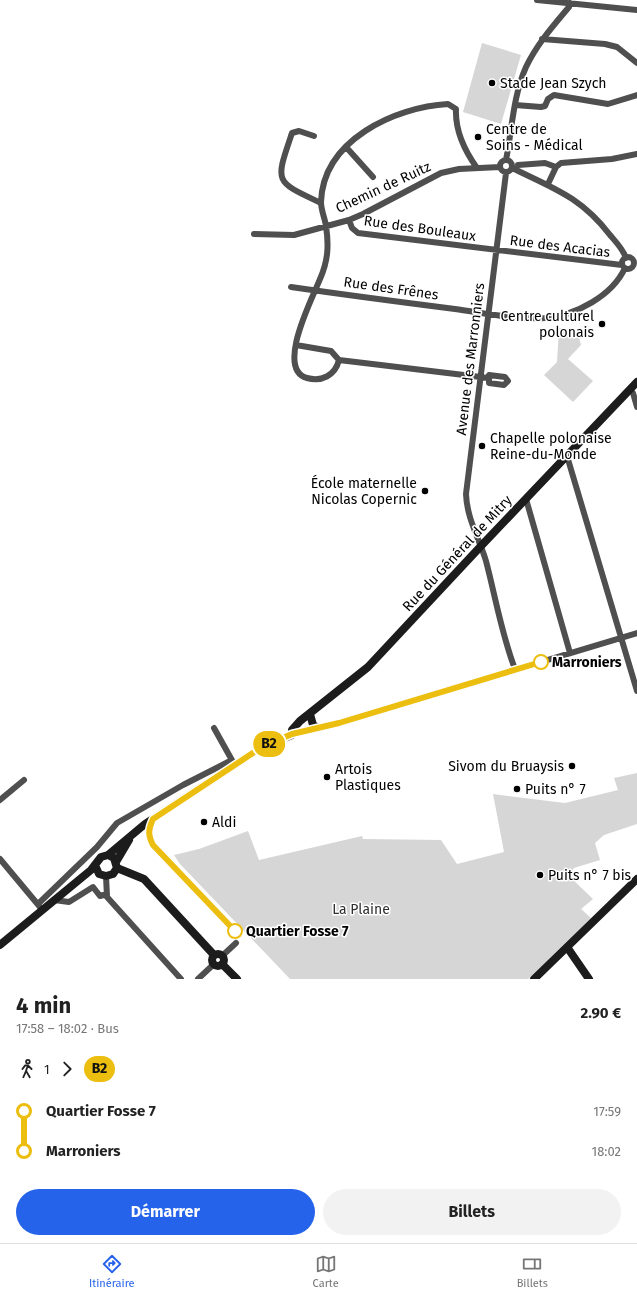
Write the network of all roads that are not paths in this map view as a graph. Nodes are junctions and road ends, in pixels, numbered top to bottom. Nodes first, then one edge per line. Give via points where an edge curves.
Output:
1 (537, 0) edge
2 (570, 3) junction
3 (637, 10) edge
4 (542, 39) junction
5 (637, 63) edge
6 (637, 95) edge
7 (515, 105) junction
8 (314, 136) dead end
9 (346, 146) junction
10 (637, 154) edge
11 (506, 160) junction
12 (518, 165) dead end
13 (500, 167) junction
14 (556, 167) junction
15 (477, 168) junction
16 (512, 168) junction
17 (506, 173) junction
18 (373, 177) dead end
19 (548, 184) junction
20 (321, 203) junction
21 (348, 220) junction
22 (326, 226) junction
23 (254, 234) dead end
24 (496, 250) junction
25 (637, 254) edge
26 (629, 258) junction
27 (627, 267) junction
28 (637, 272) edge
29 (292, 287) dead end
30 (316, 290) junction
31 (488, 313) junction
32 (296, 345) junction
33 (339, 360) junction
34 (479, 378) junction
35 (489, 378) dead end
36 (637, 382) edge
37 (630, 390) junction
38 (637, 407) edge
39 (566, 456) junction
40 (526, 499) junction
41 (481, 546) junction
42 (637, 633) edge
43 (620, 638) junction
44 (570, 653) junction
45 (515, 669) junction
46 (637, 691) edge
47 (310, 714) junction
48 (214, 728) dead end
49 (318, 728) junction
50 (292, 734) junction
51 (234, 763) junction
52 (24, 780) dead end
53 (0, 800) edge
54 (131, 835) junction
55 (91, 853) junction
56 (108, 855) junction
57 (0, 859) edge
58 (96, 862) junction
59 (117, 865) junction
60 (103, 875) junction
61 (637, 879) edge
62 (68, 889) junction
63 (106, 894) junction
64 (54, 900) junction
65 (40, 907) junction
66 (236, 943) dead end
67 (0, 945) edge
68 (567, 947) junction
69 (218, 960) junction
70 (181, 979) edge
71 (198, 979) edge
72 (236, 979) edge
73 (534, 979) edge
74 (589, 979) edge

1 - 2 street
2 - 3 street
2 - 4 street
4 - 5 street via 617,47
4 - 7 street via 526,68
6 - 7 street via 613,104 554,95 548,99 545,106
7 - 11 street
8 - 20 street via 299,131 292,133 280,168 282,179 290,188
9 - 15 street via 374,126 412,109 448,104 456,109 460,137
9 - 18 street
9 - 20 street via 328,173
10 - 14 street via 612,159 565,162
11 - 13 street
11 - 16 street via 511,163
12 - 14 street via 545,163
13 - 15 street, Chemin de Ruitz
13 - 17 street
14 - 19 street
15 - 21 street, Chemin de Ruitz via 441,173
16 - 17 street
16 - 19 street
17 - 24 street, Avenue des Marronniers
19 - 26 street via 585,206
20 - 22 street
21 - 22 street, Chemin de Ruitz
21 - 24 street, Rue des Bouleaux via 358,233
22 - 23 street, Chemin de Ruitz via 294,235
22 - 30 street via 328,256
24 - 27 street, Rue des Acacias
24 - 31 street, Avenue des Marronniers
25 - 26 street, Rue des Frênes
26 - 27 street, Rue des Frênes via 623,261
26 - 27 street via 634,263
27 - 28 street
27 - 31 street, Rue des Frênes via 607,292 579,309 546,318
29 - 30 street, Rue des Frênes
30 - 31 street, Rue des Frênes
30 - 32 street via 301,323
31 - 34 street, Avenue des Marronniers
32 - 33 street via 331,351
32 - 33 street via 295,366 305,378 319,380 328,377
33 - 34 street
34 - 35 street
34 - 41 street, Avenue des Marronniers via 466,504 473,530
36 - 37 street, Rue du Général de Mitry
37 - 38 street
37 - 39 street, Rue du Général de Mitry
39 - 40 street, Rue du Général de Mitry
39 - 43 street
40 - 41 street, Rue du Général de Mitry
40 - 44 street
41 - 45 street, Avenue des Marronniers
41 - 47 street, Rue du Général de Mitry via 368,667
42 - 43 street
43 - 44 street
43 - 46 street
44 - 45 street
45 - 49 street
47 - 49 street via 313,725
47 - 50 street, Rue du Général de Mitry via 295,726
48 - 51 street
49 - 50 street
50 - 51 street
51 - 54 street
51 - 55 street via 183,785 117,823 112,832
52 - 53 street
54 - 56 street
54 - 59 street
55 - 58 street
55 - 65 street
56 - 58 street via 100,857
56 - 59 street via 114,858
57 - 65 street
58 - 60 street
58 - 62 street
59 - 60 street via 113,874
59 - 69 street via 144,879
60 - 62 street
60 - 63 street
61 - 68 street
62 - 64 street
63 - 64 street via 100,896 93,887 69,902
63 - 70 street
64 - 65 street
65 - 67 street
66 - 69 street
68 - 73 street
68 - 74 street
69 - 71 street
69 - 72 street

